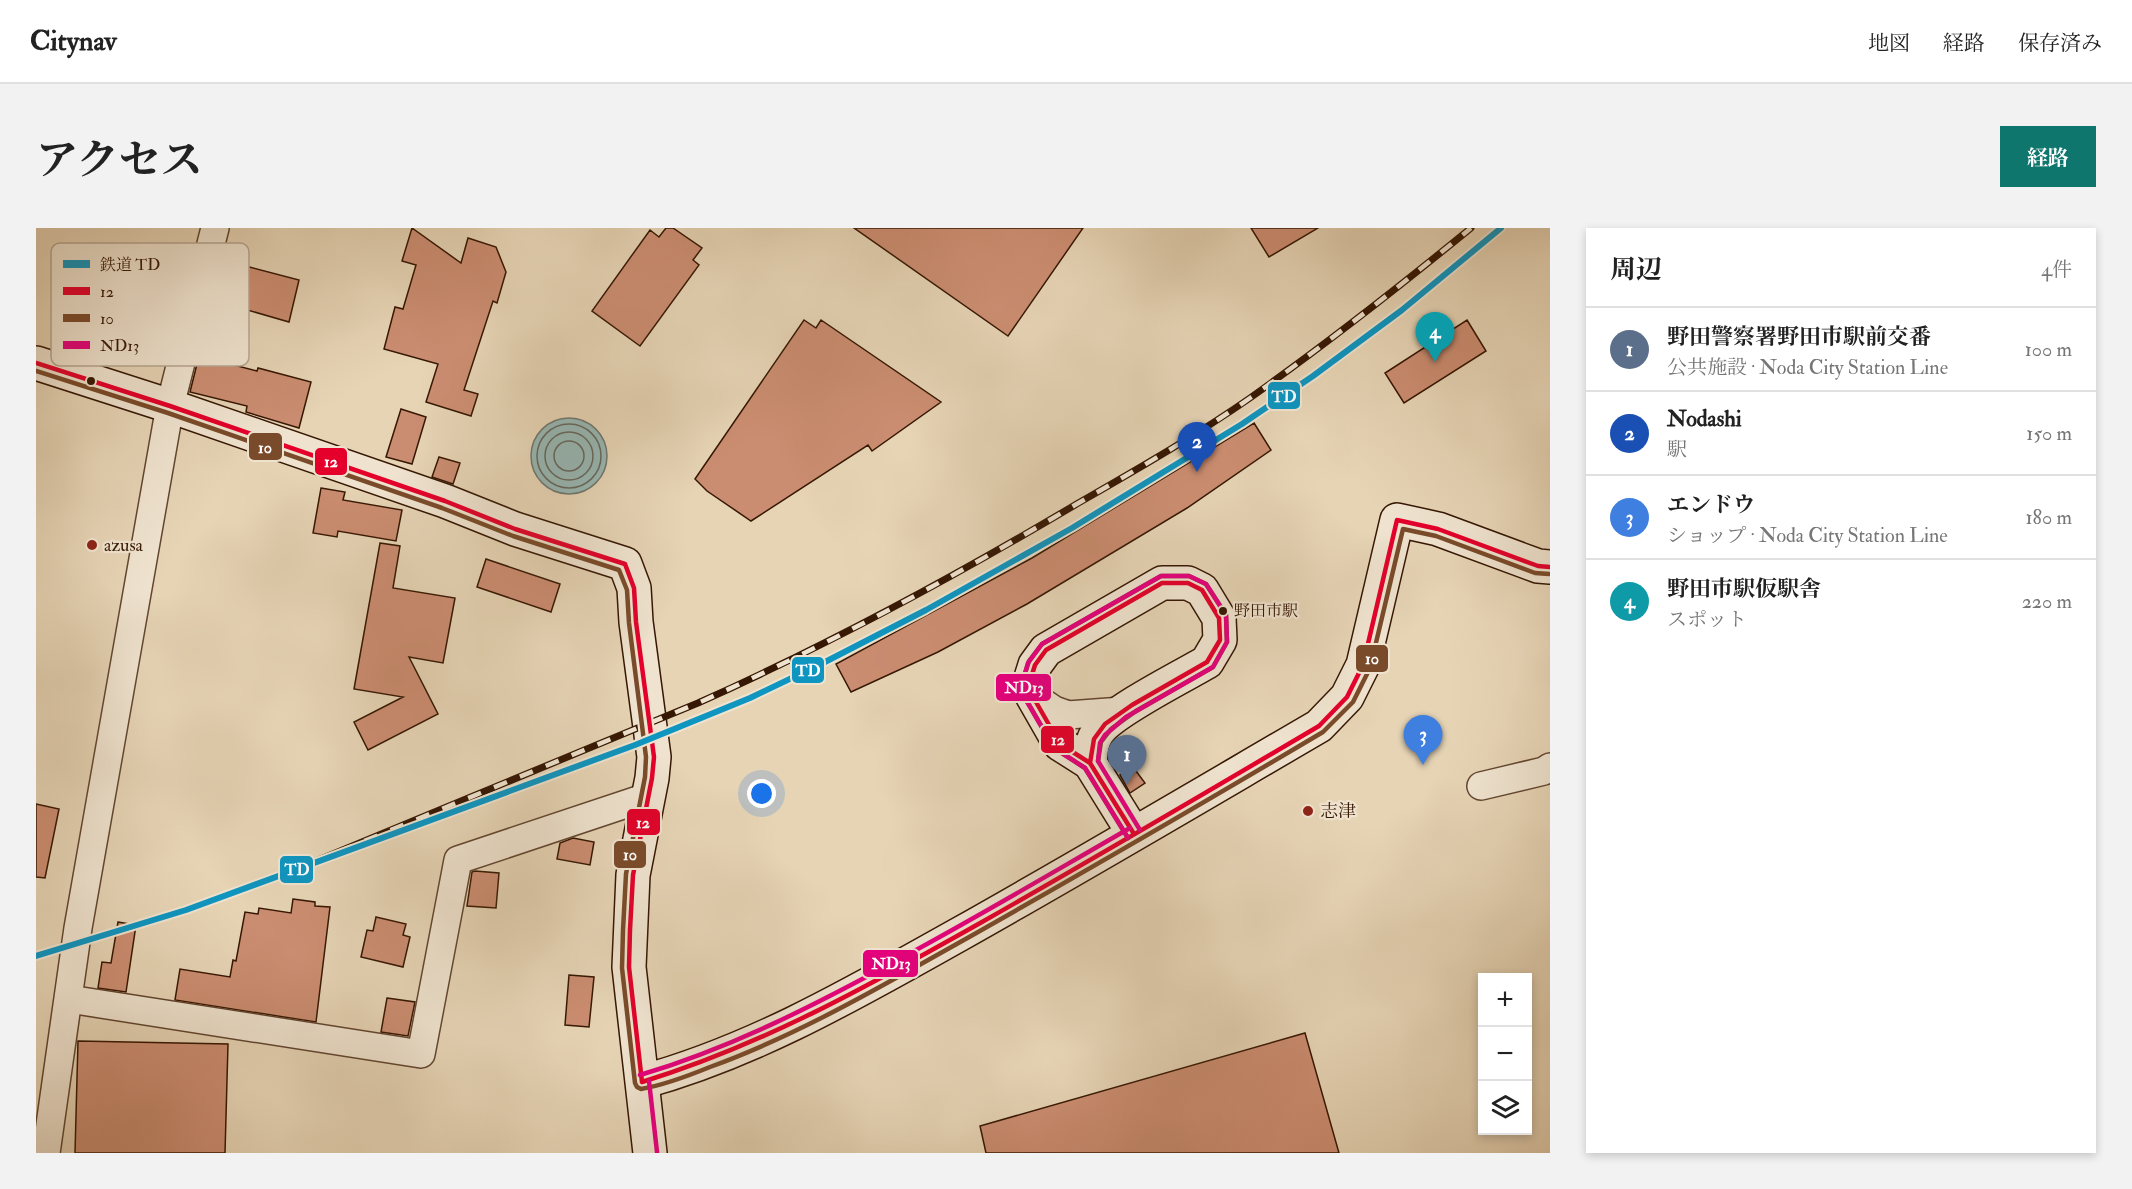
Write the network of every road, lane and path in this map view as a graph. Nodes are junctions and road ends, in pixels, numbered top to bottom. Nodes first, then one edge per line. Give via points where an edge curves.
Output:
1 (215, 228) edge
2 (211, 243) edge
3 (36, 363) edge
4 (180, 366) edge
5 (170, 406) junction
6 (1550, 567) edge
7 (1032, 695) junction
8 (1122, 711) junction
9 (1090, 763) junction
10 (1550, 767) edge
11 (1480, 786) dead end
12 (647, 797) junction
13 (1134, 834) junction
14 (69, 999) junction
15 (642, 1082) junction
16 (46, 1153) edge
17 (650, 1153) edge

1 - 2 street
3 - 5 street
4 - 5 street
5 - 12 street via 515,529 626,564 634,588 654,757
5 - 14 street via 80,916
6 - 13 street via 1397,520 1363,665 1347,697 1319,726
7 - 8 street via 1068,715
7 - 8 street via 1030,681 1046,650 1162,584 1188,583 1202,590 1219,618 1220,640 1215,652 1207,662
7 - 9 street via 1060,744
8 - 9 street via 1099,730
9 - 13 street
10 - 11 street
12 - 14 street via 458,860 421,1054
12 - 15 street via 633,875 629,967
13 - 15 street via 811,1016 718,1057
14 - 16 street
15 - 17 street

